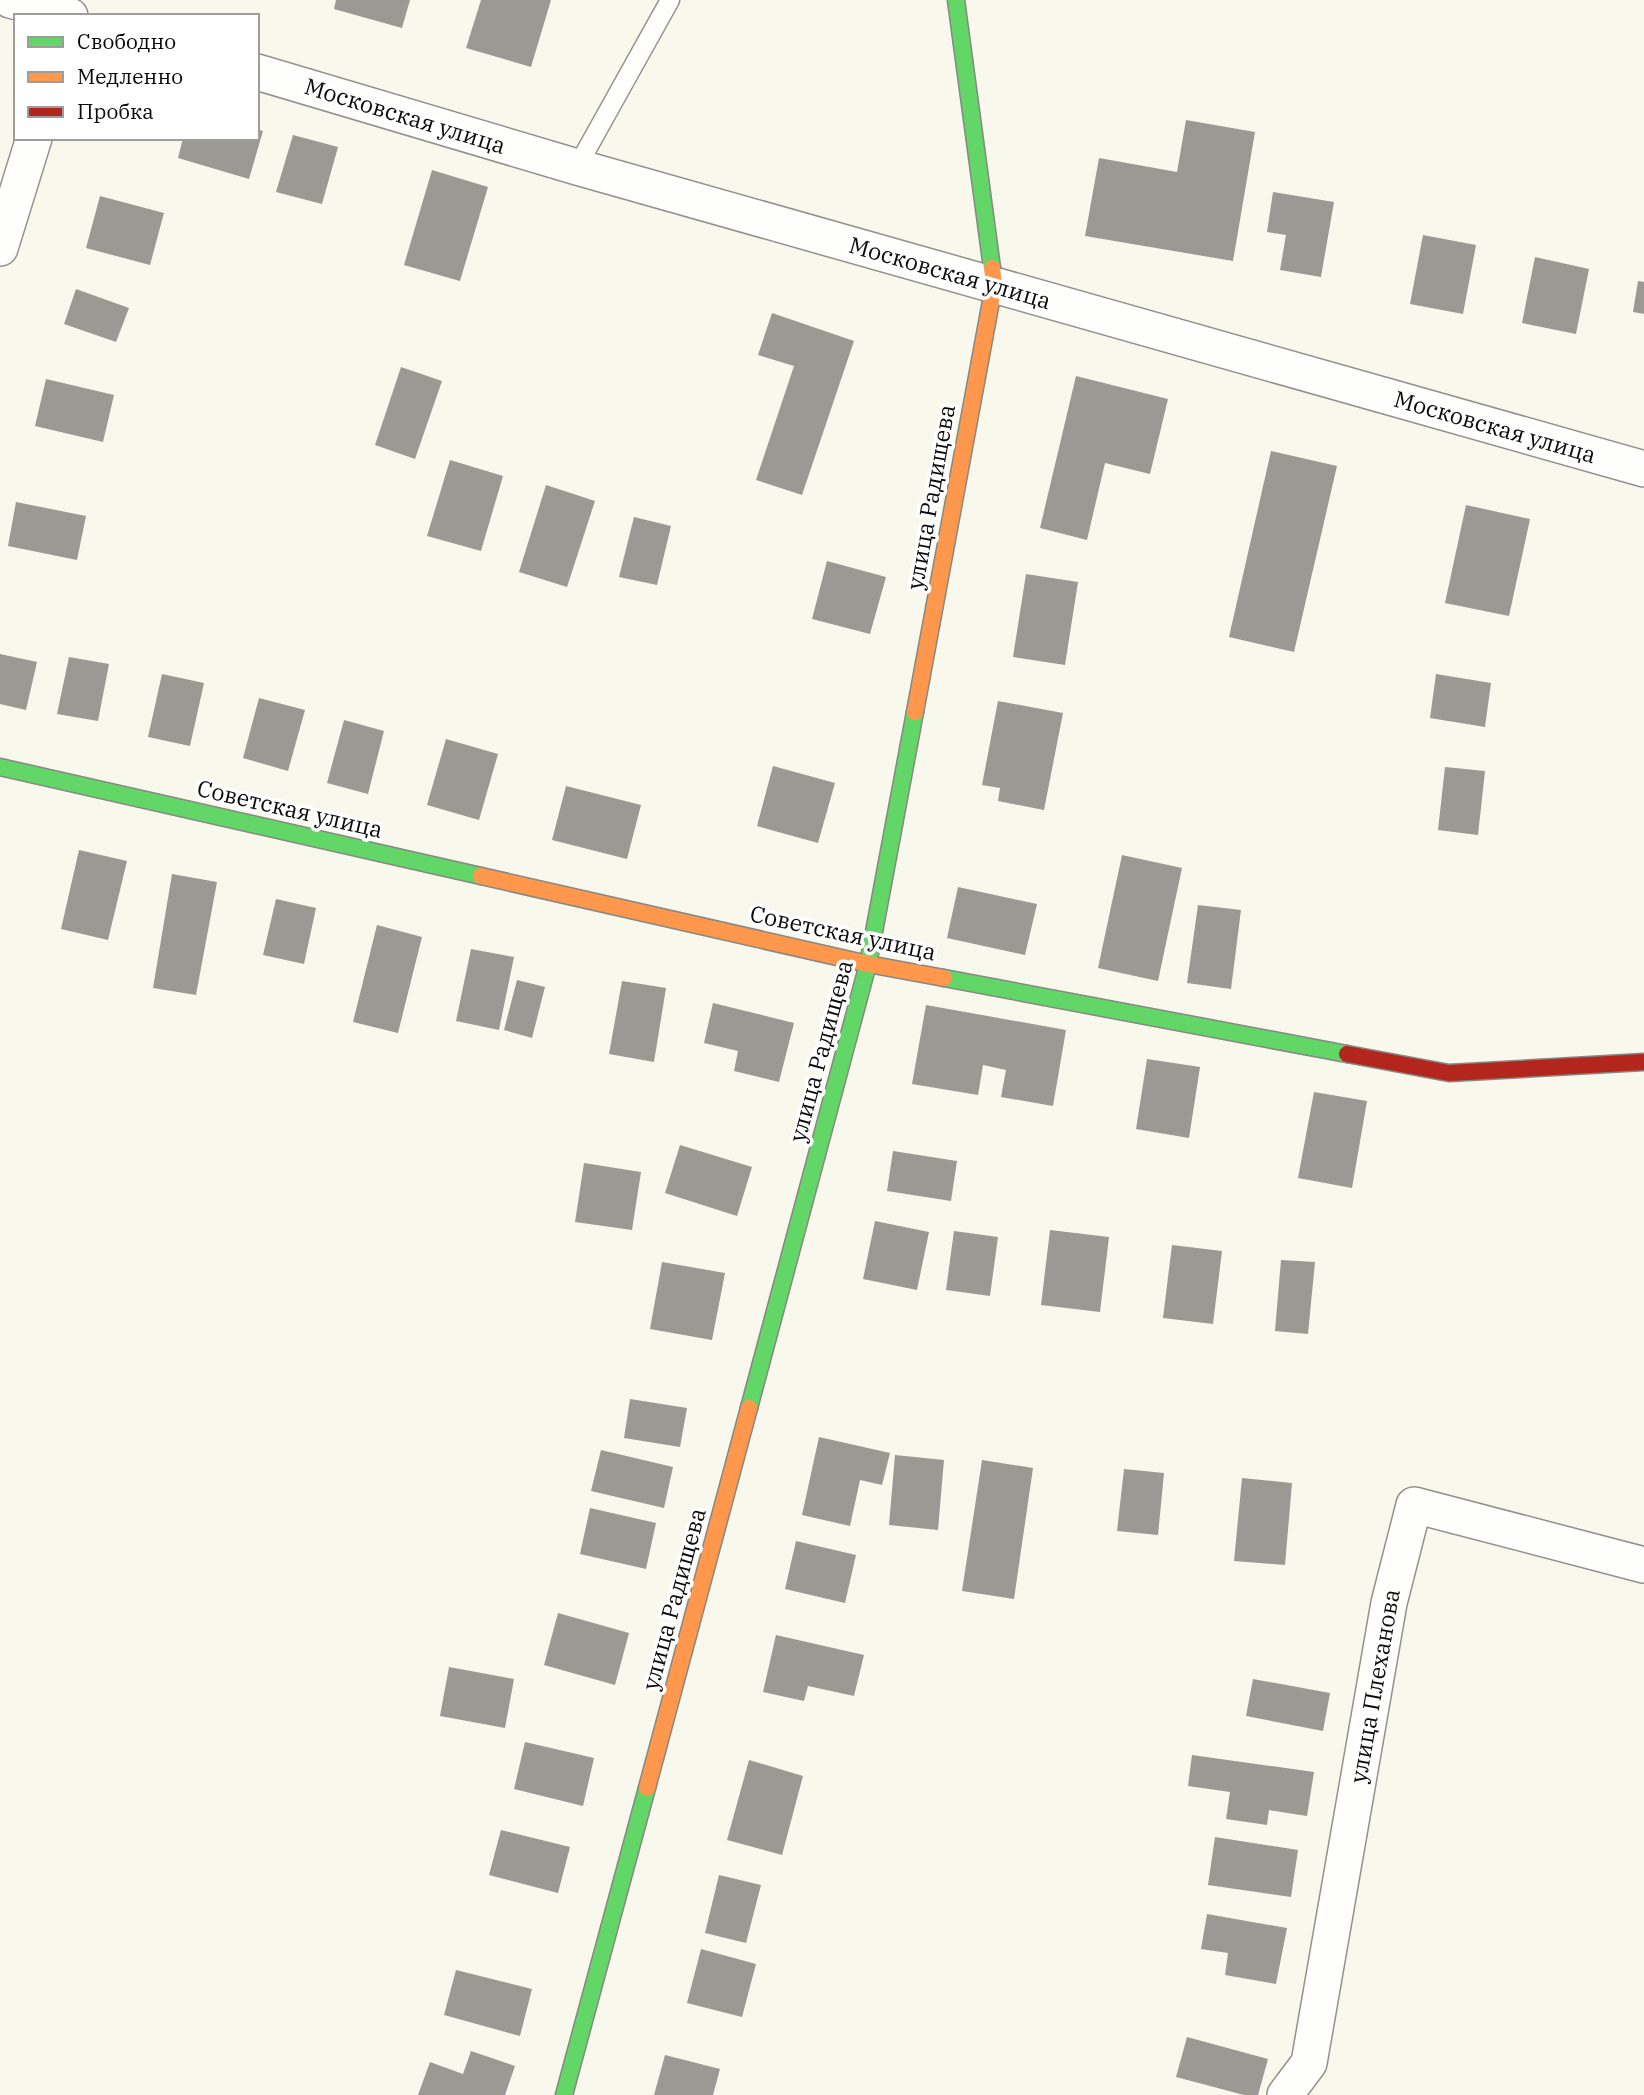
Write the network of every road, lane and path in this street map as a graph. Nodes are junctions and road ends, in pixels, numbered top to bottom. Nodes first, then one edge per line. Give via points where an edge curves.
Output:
1 (10, 0) edge
2 (670, 0) edge
3 (956, 0) edge
4 (63, 14) edge
5 (259, 73) edge
6 (33, 140) edge
7 (577, 167) junction
8 (0, 248) edge
9 (994, 285) junction
10 (1644, 470) edge
11 (0, 767) edge
12 (868, 964) junction
13 (1644, 1062) edge
14 (1644, 1565) edge
15 (564, 2095) edge
16 (1285, 2095) edge

1 - 4 street
2 - 7 lane
3 - 9 street, улица Радищева
5 - 7 street, Московская улица
6 - 8 street
7 - 9 street, Московская улица
9 - 10 street, Московская улица
9 - 12 street, улица Радищева
11 - 12 street, Советская улица
12 - 13 street, Советская улица via 1449,1073
12 - 15 street, улица Радищева
14 - 16 street, улица Плеханова via 1414,1505 1389,1603 1309,2063

